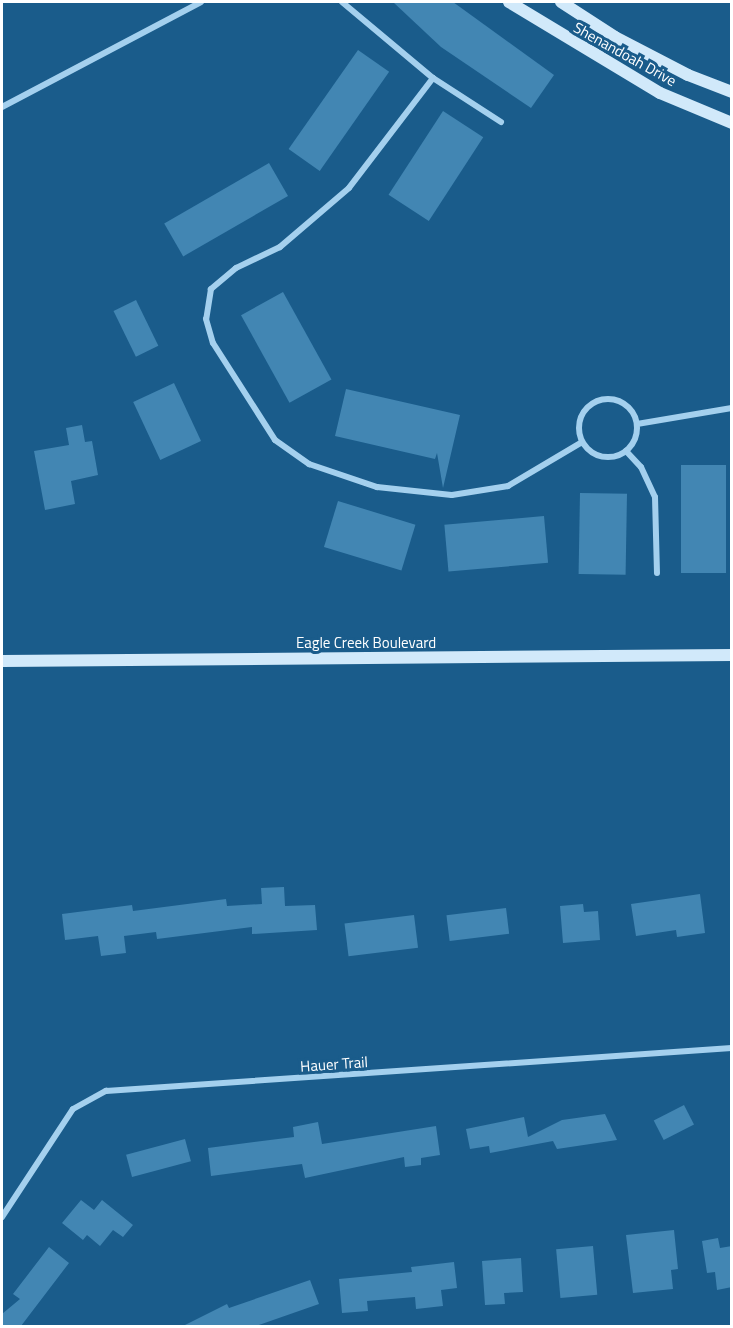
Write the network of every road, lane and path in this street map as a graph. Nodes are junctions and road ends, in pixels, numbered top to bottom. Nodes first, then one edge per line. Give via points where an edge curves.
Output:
1 (201, 2) edge
2 (342, 2) edge
3 (509, 2) edge
4 (561, 2) edge
5 (433, 78) junction
6 (732, 92) edge
7 (2, 107) edge
8 (501, 122) dead end
9 (732, 123) edge
10 (732, 408) edge
11 (637, 424) junction
12 (582, 442) junction
13 (626, 451) junction
14 (657, 573) dead end
15 (732, 655) edge
16 (2, 661) edge
17 (732, 1048) edge
18 (2, 1217) edge

1 - 7 street
2 - 5 street
3 - 9 street, Shenandoah Drive via 660,93
4 - 6 street, Shenandoah Drive via 615,37 688,75
5 - 8 street
5 - 12 street via 349,188 280,247 236,268 211,289 206,318 213,343 275,440 309,464 377,487 453,495 508,486
10 - 11 street
11 - 12 street via 622,402 595,401 581,414
11 - 13 street
12 - 13 street via 596,455
13 - 14 street via 640,466 655,497
15 - 16 street, Eagle Creek Boulevard
17 - 18 street, Hauer Trail via 106,1091 73,1109

